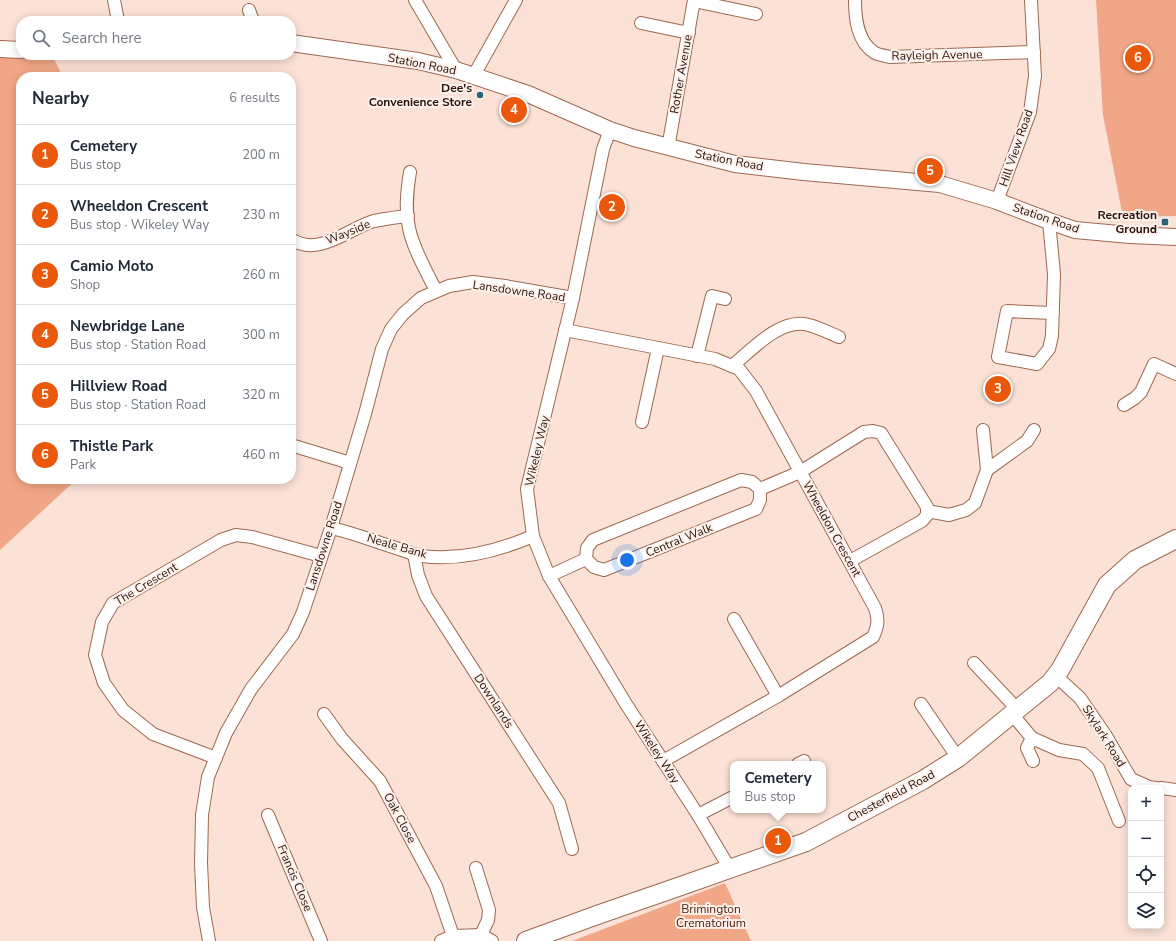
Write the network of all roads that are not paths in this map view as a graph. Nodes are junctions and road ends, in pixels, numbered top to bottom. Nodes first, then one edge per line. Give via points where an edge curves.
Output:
1 (114, 0) edge
2 (415, 0) edge
3 (516, 0) edge
4 (854, 0) edge
5 (1031, 0) edge
6 (694, 1) edge
7 (756, 14) dead end
8 (117, 16) edge
9 (641, 23) dead end
10 (689, 33) junction
11 (296, 44) edge
12 (0, 49) edge
13 (16, 50) edge
14 (1034, 52) junction
15 (456, 70) junction
16 (474, 75) junction
17 (610, 130) junction
18 (668, 148) junction
19 (410, 172) dead end
20 (997, 201) junction
21 (408, 216) junction
22 (1049, 221) junction
23 (1176, 237) edge
24 (296, 243) edge
25 (436, 291) junction
26 (573, 298) junction
27 (725, 299) dead end
28 (1053, 313) junction
29 (565, 330) junction
30 (839, 337) dead end
31 (658, 348) junction
32 (697, 356) junction
33 (732, 366) junction
34 (1176, 374) edge
35 (1124, 405) dead end
36 (642, 422) dead end
37 (983, 430) dead end
38 (1034, 430) dead end
39 (296, 447) edge
40 (350, 463) junction
41 (987, 470) junction
42 (800, 472) junction
43 (760, 489) junction
44 (927, 511) junction
45 (331, 528) junction
46 (533, 536) junction
47 (1176, 539) edge
48 (414, 554) junction
49 (321, 556) junction
50 (586, 559) junction
51 (850, 561) junction
52 (549, 576) junction
53 (734, 619) dead end
54 (974, 663) dead end
55 (1056, 676) junction
56 (778, 696) junction
57 (921, 704) dead end
58 (1014, 712) junction
59 (324, 714) dead end
60 (1032, 738) junction
61 (216, 758) junction
62 (958, 758) junction
63 (663, 761) junction
64 (1033, 761) dead end
65 (1144, 785) edge
66 (1164, 788) edge
67 (1176, 790) edge
68 (730, 799) edge
69 (268, 815) dead end
70 (698, 815) junction
71 (1119, 821) dead end
72 (572, 850) dead end
73 (476, 868) dead end
74 (730, 869) junction
75 (481, 935) junction
76 (453, 936) junction
77 (209, 941) edge
78 (321, 941) edge
79 (441, 941) edge
80 (492, 941) edge
81 (526, 941) edge

1 - 8 street
2 - 15 street
3 - 16 street
4 - 14 street, Rayleigh Avenue via 859,31 875,53 890,57
5 - 14 street, Hill View Road
6 - 7 street
6 - 10 street, Rother Avenue
9 - 10 street
10 - 18 street, Rother Avenue
11 - 15 main road, Station Road via 418,61
12 - 13 main road
14 - 20 street, Hill View Road via 1035,76 1030,112
15 - 16 main road, Station Road
16 - 17 main road, Station Road via 528,94
17 - 18 main road, Station Road
17 - 26 street, Wikeley Way via 603,149
18 - 20 main road, Station Road via 735,164 940,184
19 - 21 street via 406,196
20 - 22 main road, Station Road
21 - 24 street, Wayside via 373,222 327,242 311,245
21 - 25 street via 409,228 419,256
22 - 23 main road, Station Road via 1075,230
22 - 28 street via 1054,274
25 - 26 street, Lansdowne Road via 473,282
25 - 40 street, Lansdowne Road via 421,298 402,314 391,329 382,349
26 - 29 street, Wikeley Way
27 - 32 street via 712,296
28 - 28 street via 1049,349 1037,364 998,357 1007,311
29 - 31 street, Wheeldon Crescent
29 - 46 street, Wikeley Way via 527,490
30 - 33 street via 805,324 787,326 775,330
31 - 32 street, Wheeldon Crescent
31 - 36 street
32 - 33 street, Wheeldon Crescent via 715,359
33 - 42 street, Wheeldon Crescent via 739,369 756,391
34 - 35 street via 1154,364 1141,392
37 - 41 street
38 - 41 street via 1027,441
39 - 40 street
40 - 45 street, Lansdowne Road
41 - 44 street via 975,503 966,510 949,515
42 - 43 street
42 - 44 street via 864,432 881,433 927,507
42 - 51 street, Wheeldon Crescent
43 - 50 street via 752,482 741,480 593,540 587,548
43 - 50 street, Central Walk via 760,500 756,509 604,570 594,567
44 - 51 street via 922,521
45 - 48 street, Neale Bank
45 - 49 street, Lansdowne Road
46 - 48 street, Neale Bank via 483,553 454,557
46 - 52 street, Wikeley Way
47 - 55 highway, Chesterfield Road via 1135,560 1107,585
48 - 72 street, Downlands via 426,596 559,803
49 - 61 street, Lansdowne Road via 293,634 251,690 226,733
49 - 61 street, The Crescent via 236,535 221,540 113,603 102,622 94,655 104,683 123,710 153,734
50 - 52 street
51 - 56 street, Wheeldon Crescent via 875,608 878,626 872,637
52 - 63 street, Wikeley Way
53 - 56 street
54 - 58 street
55 - 58 highway, Chesterfield Road
55 - 65 street, Skylark Road via 1080,698 1131,779
56 - 63 street, Wheeldon Crescent
57 - 62 street
58 - 60 street
58 - 62 highway, Chesterfield Road
59 - 76 street, Oak Close via 342,739 380,781 436,886
60 - 64 street via 1027,748
60 - 71 street via 1059,750 1083,754 1098,768
61 - 77 street, Lansdowne Road via 208,778 202,816 203,907
62 - 74 highway, Chesterfield Road via 923,780 806,842
63 - 70 street, Wikeley Way
66 - 67 street
68 - 70 street
69 - 78 street, Francis Close
70 - 74 street, Wikeley Way
73 - 75 street via 489,910 488,920
74 - 81 highway, Chesterfield Road
75 - 76 street
75 - 80 street
76 - 79 street

